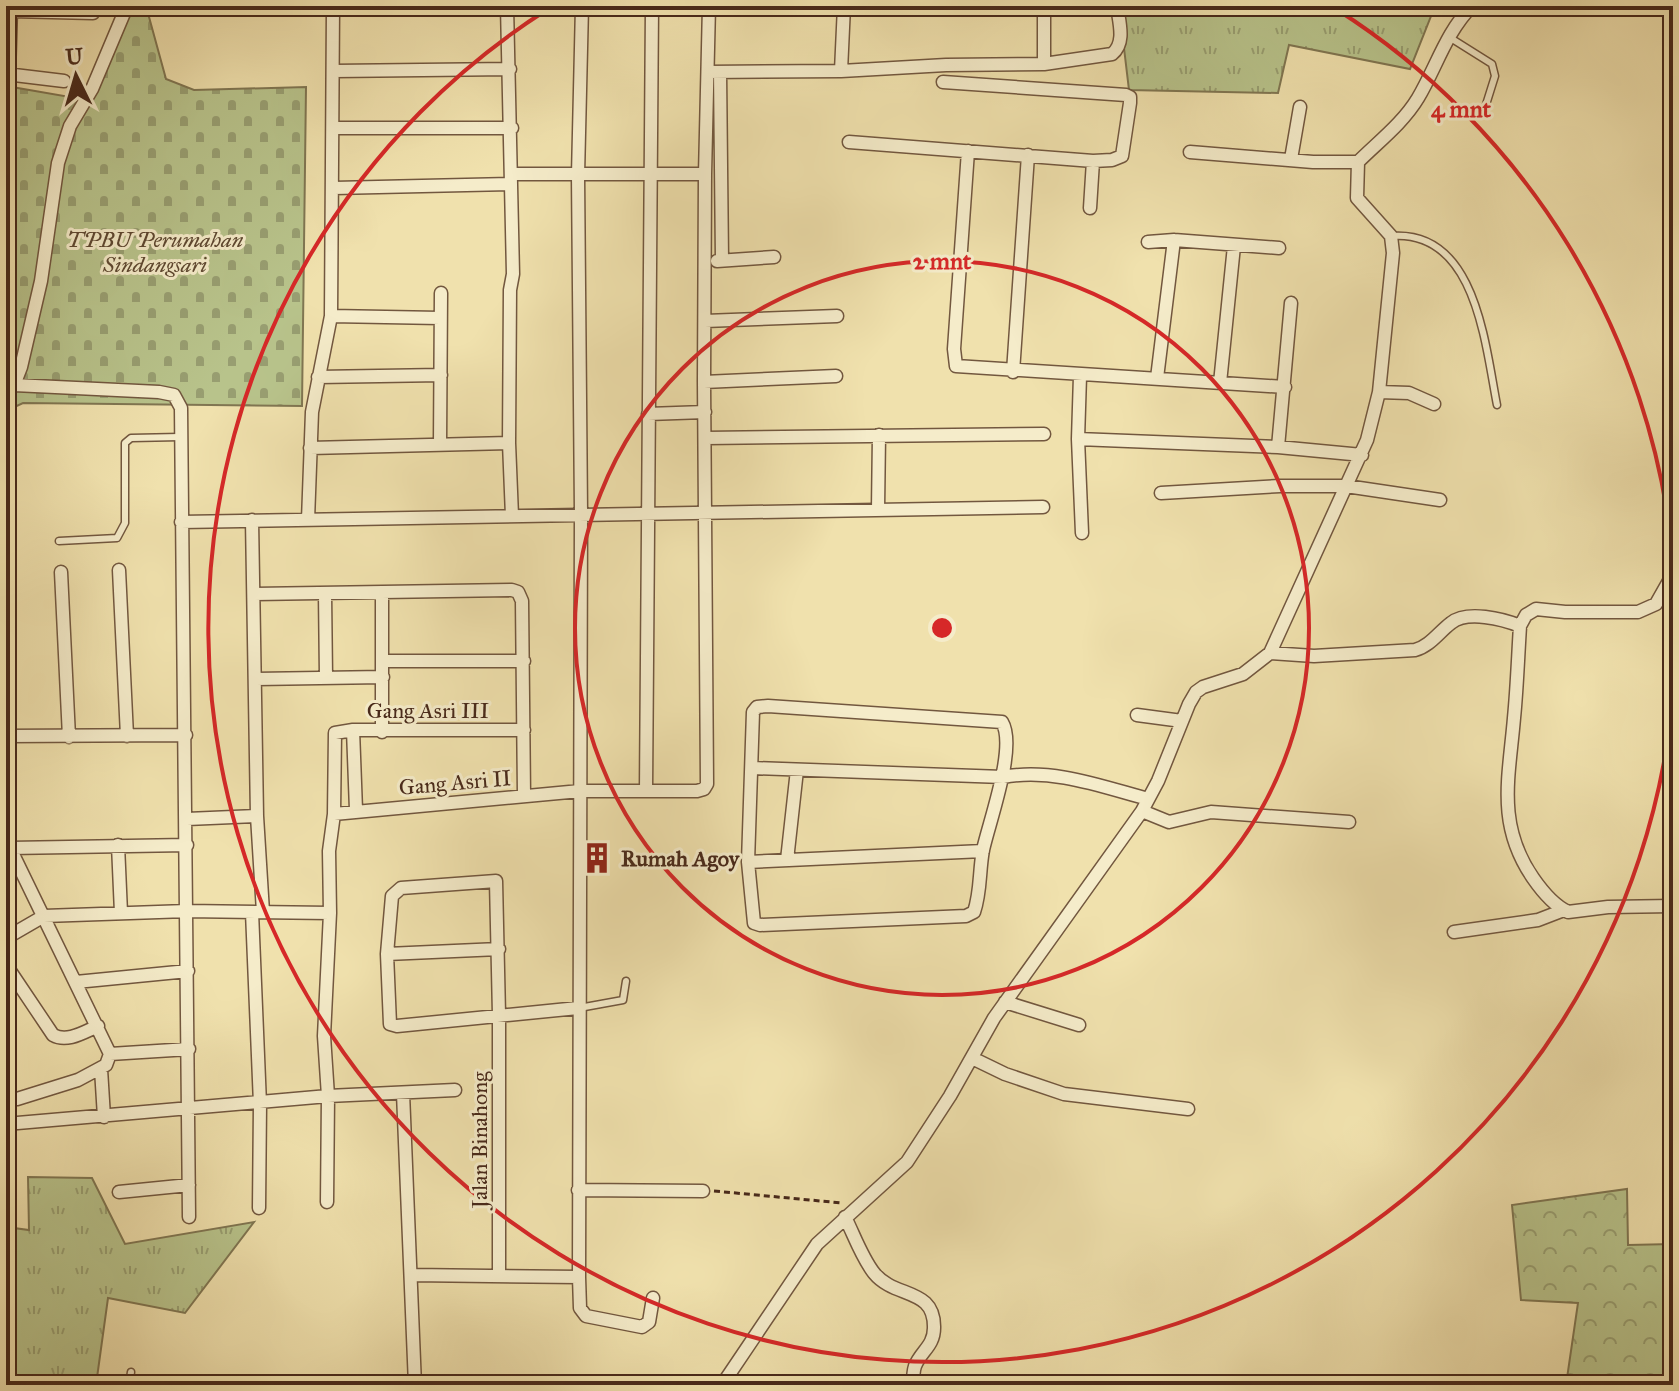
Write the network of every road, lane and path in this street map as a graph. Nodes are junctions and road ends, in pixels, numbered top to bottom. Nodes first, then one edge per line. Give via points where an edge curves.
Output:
1 (127, 6) edge
2 (451, 6) edge
3 (507, 6) edge
4 (582, 6) edge
5 (652, 6) edge
6 (709, 6) edge
7 (792, 6) edge
8 (844, 6) edge
9 (901, 6) edge
10 (1044, 6) edge
11 (1117, 6) edge
12 (1472, 6) edge
13 (333, 7) edge
14 (11, 9) edge
15 (93, 13) dead end
16 (1449, 37) junction
17 (1044, 64) junction
18 (510, 69) junction
19 (334, 71) junction
20 (841, 71) junction
21 (714, 72) junction
22 (8, 74) edge
23 (64, 81) dead end
24 (943, 82) dead end
25 (1300, 107) dead end
26 (1484, 111) dead end
27 (334, 128) junction
28 (512, 128) junction
29 (849, 142) dead end
30 (968, 151) junction
31 (1190, 152) dead end
32 (1028, 155) junction
33 (1291, 159) junction
34 (1093, 161) junction
35 (1358, 162) junction
36 (652, 173) junction
37 (705, 174) junction
38 (578, 175) junction
39 (512, 179) junction
40 (334, 188) junction
41 (1090, 208) dead end
42 (1391, 236) junction
43 (1174, 240) junction
44 (1148, 242) dead end
45 (1234, 246) junction
46 (1279, 248) dead end
47 (774, 257) dead end
48 (722, 260) junction
49 (706, 261) junction
50 (441, 293) dead end
51 (1291, 303) dead end
52 (331, 316) junction
53 (837, 316) dead end
54 (440, 318) junction
55 (705, 321) junction
56 (1013, 372) junction
57 (441, 375) junction
58 (836, 376) dead end
59 (1080, 376) junction
60 (318, 377) junction
61 (1157, 378) junction
62 (704, 382) junction
63 (1220, 383) junction
64 (1285, 387) junction
65 (10, 388) edge
66 (1379, 392) junction
67 (1434, 404) dead end
68 (1497, 405) dead end
69 (705, 412) junction
70 (648, 414) junction
71 (1044, 434) dead end
72 (879, 435) junction
73 (180, 437) junction
74 (706, 438) junction
75 (1078, 439) junction
76 (509, 443) junction
77 (440, 444) junction
78 (1278, 447) junction
79 (310, 448) junction
80 (1362, 455) junction
81 (1346, 486) junction
82 (1161, 493) dead end
83 (1440, 500) dead end
84 (1043, 507) dead end
85 (878, 509) junction
86 (581, 513) junction
87 (706, 513) junction
88 (648, 514) junction
89 (512, 516) junction
90 (252, 520) junction
91 (308, 520) junction
92 (181, 522) junction
93 (1082, 533) dead end
94 (59, 541) dead end
95 (119, 570) dead end
96 (61, 572) dead end
97 (1673, 574) edge
98 (325, 593) junction
99 (382, 593) junction
100 (255, 594) junction
101 (1520, 626) junction
102 (1270, 653) junction
103 (383, 661) junction
104 (524, 661) junction
105 (383, 677) junction
106 (326, 678) junction
107 (256, 679) junction
108 (1137, 715) dead end
109 (1182, 721) junction
110 (353, 730) junction
111 (524, 730) junction
112 (382, 732) junction
113 (186, 735) junction
114 (6, 736) edge
115 (127, 736) junction
116 (69, 737) junction
117 (753, 768) junction
118 (797, 770) junction
119 (1003, 777) junction
120 (580, 791) junction
121 (646, 791) junction
122 (524, 796) junction
123 (1145, 805) junction
124 (356, 810) junction
125 (334, 814) junction
126 (257, 816) junction
127 (187, 819) junction
128 (1349, 822) dead end
129 (118, 845) junction
130 (187, 845) junction
131 (983, 851) junction
132 (787, 860) junction
133 (748, 862) junction
134 (1673, 906) edge
135 (1564, 910) junction
136 (187, 911) junction
137 (258, 912) junction
138 (121, 913) junction
139 (330, 913) junction
140 (44, 916) junction
141 (1454, 932) dead end
142 (6, 938) edge
143 (499, 949) junction
144 (387, 954) junction
145 (6, 965) edge
146 (188, 971) junction
147 (626, 981) dead end
148 (76, 982) junction
149 (1005, 1002) junction
150 (578, 1008) junction
151 (499, 1015) junction
152 (1079, 1025) dead end
153 (98, 1026) junction
154 (189, 1049) junction
155 (110, 1054) junction
156 (972, 1058) junction
157 (101, 1069) junction
158 (455, 1090) dead end
159 (403, 1093) junction
160 (328, 1096) junction
161 (17, 1099) dead end
162 (260, 1104) junction
163 (190, 1109) junction
164 (1188, 1109) dead end
165 (104, 1117) junction
166 (6, 1124) edge
167 (189, 1185) junction
168 (578, 1190) junction
169 (703, 1191) joint
170 (119, 1192) dead end
171 (327, 1202) dead end
172 (858, 1205) junction
173 (259, 1208) dead end
174 (189, 1217) dead end
175 (845, 1217) junction
176 (499, 1270) junction
177 (412, 1275) junction
178 (579, 1277) junction
179 (653, 1298) dead end
180 (131, 1372) dead end
181 (129, 1385) edge
182 (415, 1385) edge
183 (722, 1385) edge
184 (913, 1385) edge

1 - 13 street
1 - 65 street via 58,163 41,281 21,367
2 - 13 street
3 - 18 street
4 - 38 street
5 - 36 street
6 - 21 street
7 - 8 street
8 - 9 street
8 - 20 street
10 - 17 street
11 - 17 street via 1119,49
12 - 16 street
13 - 19 street
14 - 15 street
14 - 22 street
16 - 26 lane via 1492,64 1495,76
16 - 35 street via 1406,116
17 - 20 street
18 - 19 street
18 - 28 street
19 - 27 street
20 - 21 street
21 - 37 street
21 - 48 street
22 - 23 street
24 - 34 street via 1130,97 1122,156
25 - 33 street
27 - 28 street
27 - 40 street
28 - 39 street
29 - 30 street
30 - 32 street
30 - 56 street via 953,360 964,368
31 - 33 street
32 - 34 street
32 - 56 street
33 - 35 street
34 - 41 street
35 - 42 street via 1357,198
36 - 37 street
36 - 38 street
36 - 70 street
37 - 49 street
38 - 39 street
38 - 86 street
39 - 40 street
39 - 76 street
40 - 52 street
42 - 66 street
42 - 68 lane via 1411,234 1452,259 1480,320
43 - 44 street
43 - 45 street
43 - 61 street
45 - 46 street
45 - 63 street
47 - 48 street
48 - 49 street
49 - 55 street
50 - 54 street
51 - 64 street
52 - 54 street
52 - 60 street
53 - 55 street
54 - 57 street
55 - 62 street
56 - 59 street
57 - 60 street
57 - 77 street
58 - 62 street
59 - 61 street
59 - 75 street
60 - 79 street
61 - 63 street
62 - 69 street
63 - 64 street
64 - 78 street
65 - 73 street via 174,395 181,408
66 - 67 street via 1409,393
66 - 80 street
69 - 70 street
69 - 74 street
70 - 88 street
71 - 72 street
72 - 74 street
72 - 85 street
73 - 92 street
73 - 94 lane via 131,438 125,443 125,523 117,538
74 - 87 street
75 - 78 street
75 - 93 street
76 - 77 street
76 - 89 street
77 - 79 street
78 - 80 street
79 - 91 street
80 - 81 street
81 - 82 street
81 - 83 street
81 - 102 street
84 - 85 street
85 - 87 street
86 - 88 street
86 - 89 street
86 - 120 street
87 - 88 street
87 - 121 street, Gang Asri II via 707,784 697,791
88 - 121 street
89 - 91 street
90 - 91 street
90 - 92 street
90 - 100 street
92 - 113 street
95 - 115 street
96 - 116 street
97 - 101 street via 1656,604 1638,612 1533,610
98 - 99 street
98 - 100 street
98 - 106 street
99 - 103 street
99 - 104 street via 518,592
100 - 107 street
101 - 102 street via 1502,618 1461,618 1415,650
101 - 135 street via 1506,780 1510,824 1520,858
102 - 109 street via 1243,674 1199,689
103 - 104 street
103 - 105 street
104 - 111 street
105 - 106 street
105 - 112 street
106 - 107 street
107 - 126 street
108 - 109 street
109 - 123 street
110 - 112 street, Gang Asri III
110 - 124 street
110 - 125 street, Gang Asri III via 334,735
111 - 112 street, Gang Asri III
111 - 122 street
113 - 115 street
113 - 127 street
114 - 116 street
115 - 116 street
117 - 118 street
117 - 119 street via 753,712 768,706 1000,721 1005,730
117 - 133 street
118 - 119 street
118 - 132 street
119 - 123 street via 1058,775
119 - 131 street
120 - 121 street, Gang Asri II
120 - 122 street, Gang Asri II
120 - 150 street
122 - 124 street, Gang Asri II
123 - 128 street via 1169,822 1211,812
123 - 149 street
124 - 125 street, Gang Asri II
125 - 139 street via 329,836
126 - 127 street
126 - 137 street
127 - 130 street
129 - 130 street
129 - 138 street
129 - 140 street via 10,848
130 - 136 street
131 - 132 street
131 - 133 street via 977,905 966,916 757,925
132 - 133 street
134 - 135 street
135 - 141 street via 1538,920
136 - 137 street
136 - 138 street
136 - 146 street
137 - 139 street
137 - 162 street
138 - 140 street
139 - 160 street via 324,1036
140 - 142 street
140 - 148 street
143 - 144 street
143 - 144 street, Jalan Binahong via 498,887 492,879 395,891
143 - 151 street, Jalan Binahong
144 - 151 street via 388,1022 397,1026
145 - 153 street via 53,1035 68,1038
146 - 148 street
146 - 154 street
147 - 150 lane via 623,1000
148 - 153 street
149 - 152 street
149 - 156 street
150 - 151 street
150 - 168 street
151 - 176 street, Jalan Binahong
153 - 155 street
154 - 155 street
154 - 163 street
155 - 157 street
156 - 164 street via 1064,1094
156 - 172 street via 907,1162
157 - 161 street
157 - 165 street
158 - 159 street
159 - 160 street
159 - 177 street
160 - 162 street
160 - 171 street
162 - 163 street
162 - 173 street
163 - 165 street
163 - 167 street
165 - 166 street
167 - 170 street
167 - 174 street
168 - 169 street
168 - 178 street
169 - 172 path
172 - 175 street
175 - 183 street via 817,1244
175 - 184 street via 873,1272 884,1283 927,1302 932,1310 932,1343 914,1367
176 - 177 street
176 - 178 street
177 - 182 street
178 - 179 street via 580,1308 586,1316 642,1327 649,1322
180 - 181 lane

